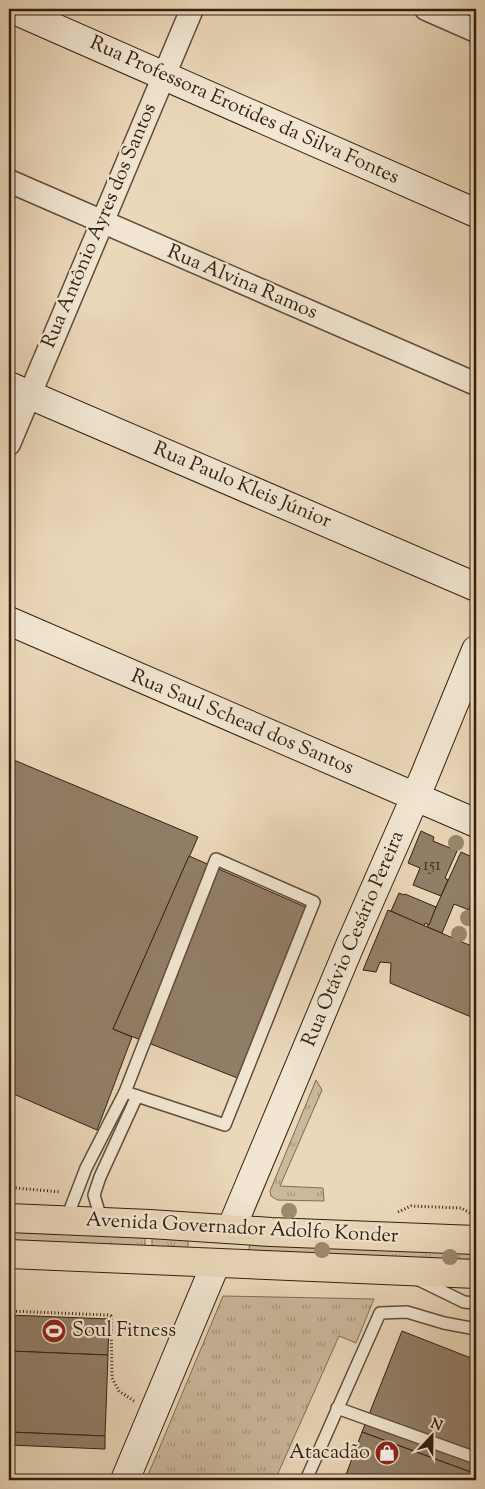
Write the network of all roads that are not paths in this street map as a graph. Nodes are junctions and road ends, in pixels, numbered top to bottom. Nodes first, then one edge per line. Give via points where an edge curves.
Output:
1 (12, 9) edge
2 (192, 9) edge
3 (426, 9) edge
4 (476, 31) edge
5 (164, 76) junction
6 (9, 181) edge
7 (476, 213) edge
8 (102, 222) junction
9 (476, 384) edge
10 (19, 390) edge
11 (9, 444) edge
12 (476, 587) edge
13 (9, 621) edge
14 (476, 650) edge
15 (415, 797) junction
16 (476, 823) edge
17 (125, 1092) junction
18 (137, 1096) junction
19 (9, 1218) edge
20 (66, 1221) junction
21 (102, 1222) junction
22 (231, 1229) junction
23 (476, 1240) edge
24 (9, 1254) edge
25 (216, 1263) junction
26 (397, 1271) junction
27 (476, 1274) edge
28 (476, 1303) edge
29 (476, 1329) edge
30 (337, 1408) junction
31 (476, 1458) edge
32 (125, 1480) edge
33 (306, 1480) edge

1 - 5 street, Rua Professora Erotides da Silva Fontes
2 - 5 street, Rua Antônio Ayres dos Santos
3 - 4 street
5 - 7 street, Rua Professora Erotides da Silva Fontes
5 - 8 street, Rua Antônio Ayres dos Santos
6 - 8 street, Rua Alvina Ramos
8 - 9 street, Rua Alvina Ramos
8 - 10 street, Rua Antônio Ayres dos Santos
10 - 11 street, Rua Antônio Ayres dos Santos
10 - 12 street, Rua Paulo Kleis Júnior
13 - 15 street, Rua Saul Schead dos Santos
14 - 15 street, Rua Otávio Cesário Pereira
15 - 16 street, Rua Saul Schead dos Santos
15 - 22 street, Rua Otávio Cesário Pereira
17 - 18 lane
17 - 18 lane via 216,859 314,902 224,1124
17 - 20 lane via 86,1168
18 - 21 lane via 94,1195
19 - 20 main road, Avenida Governador Adolfo Konder
20 - 21 main road, Avenida Governador Adolfo Konder
21 - 22 main road, Avenida Governador Adolfo Konder
22 - 23 main road, Avenida Governador Adolfo Konder
22 - 25 main road
24 - 25 main road, Avenida Governador Adolfo Konder
25 - 26 main road, Avenida Governador Adolfo Konder
25 - 32 street
26 - 27 main road, Avenida Governador Adolfo Konder
26 - 28 lane via 464,1302
29 - 30 lane via 407,1312 380,1313
30 - 31 lane
30 - 33 lane

